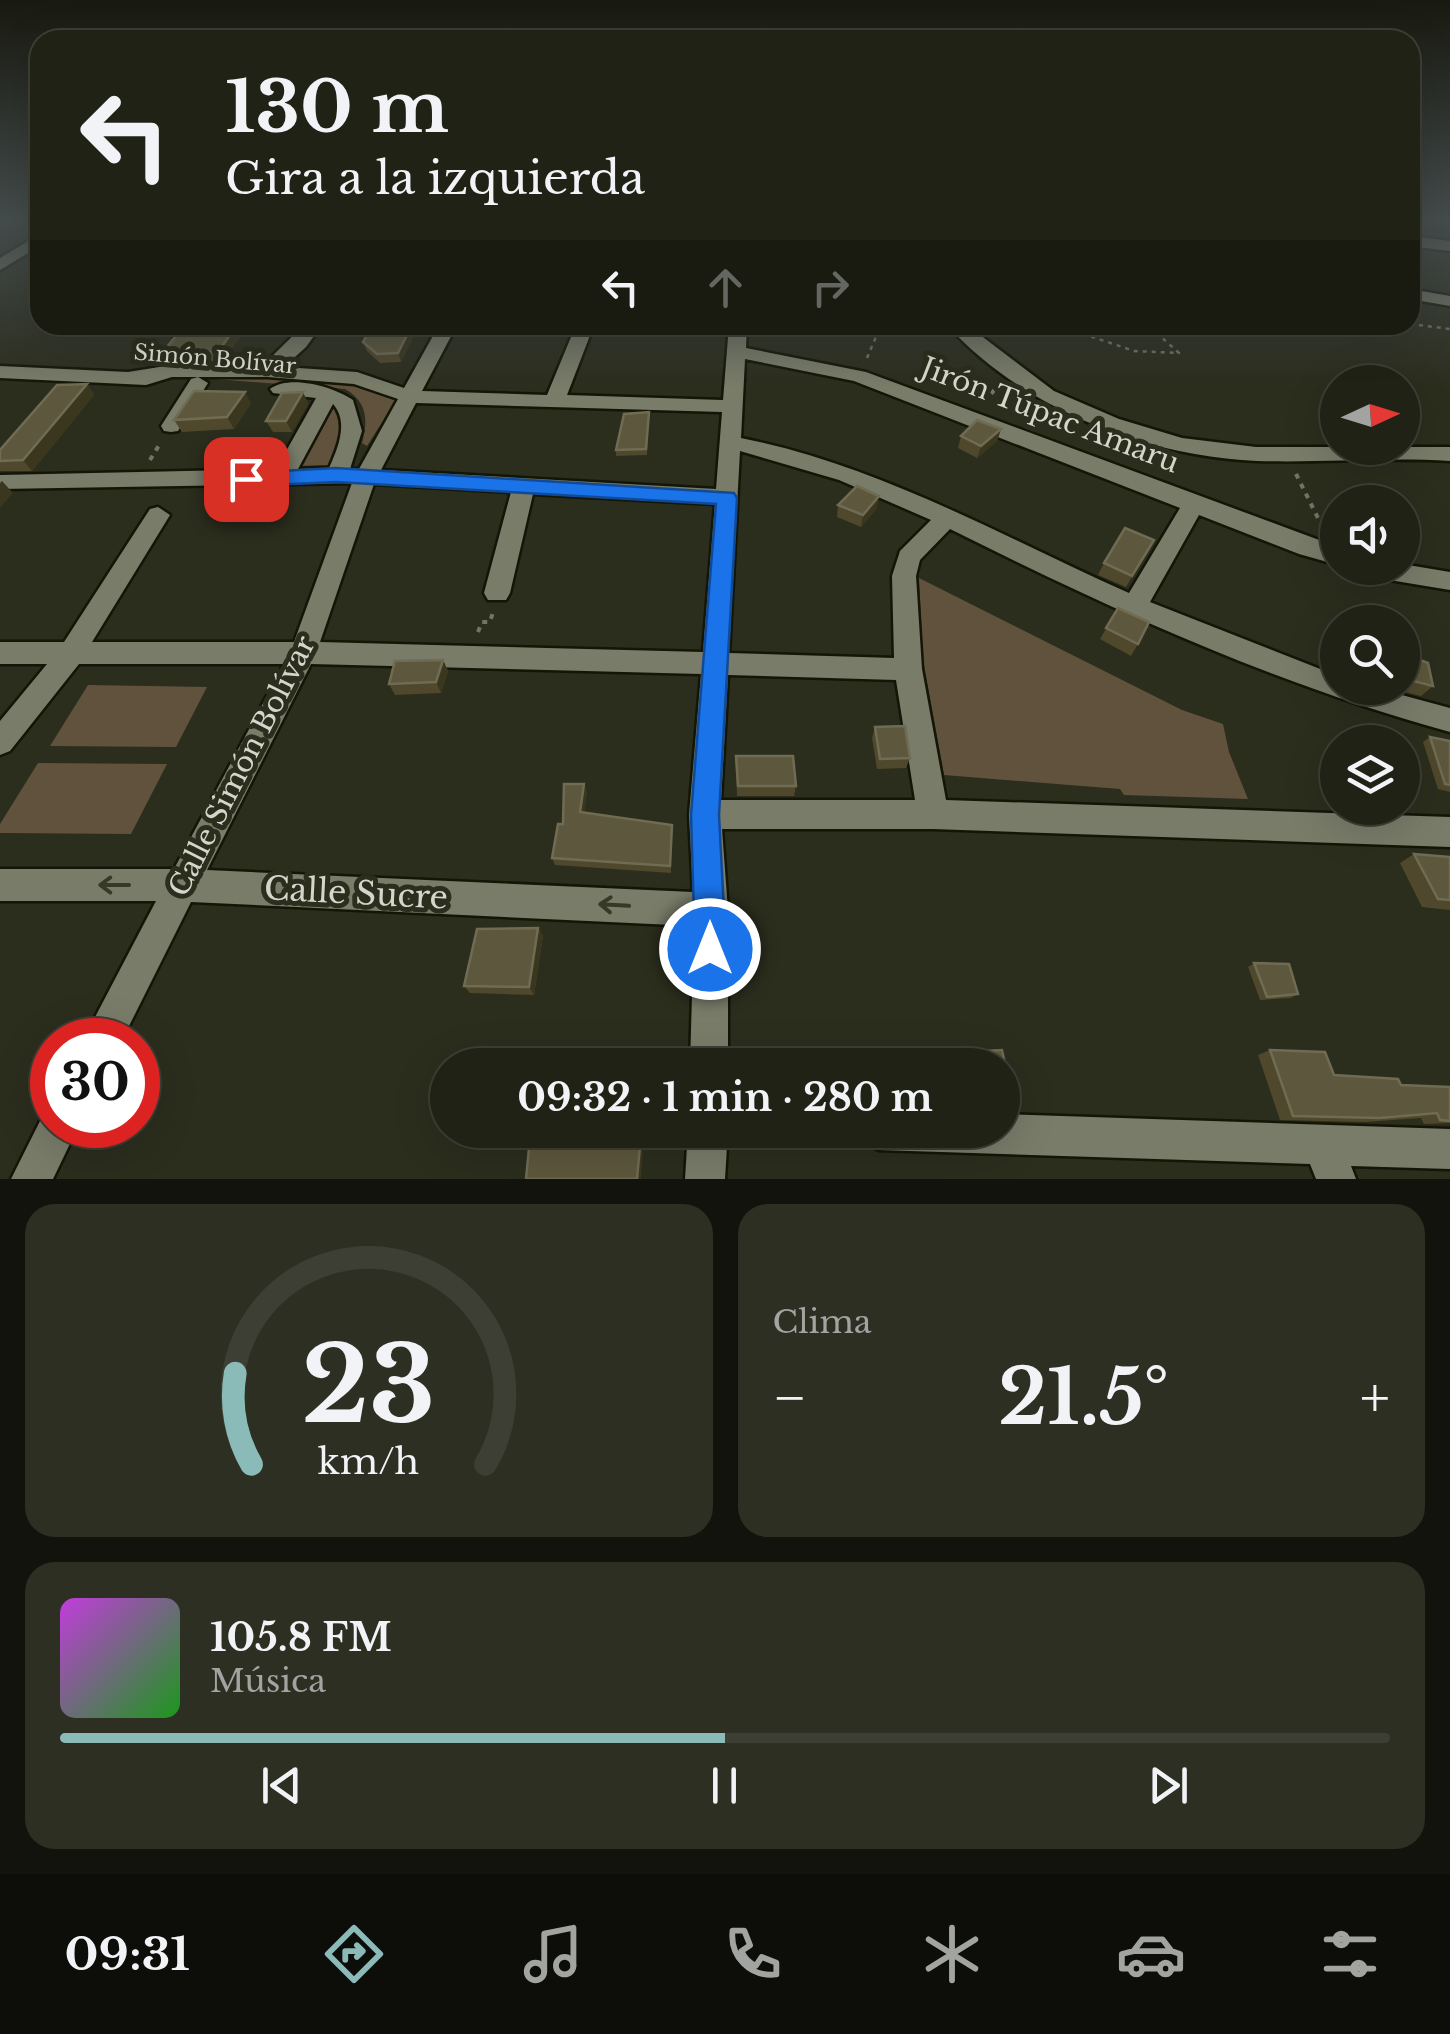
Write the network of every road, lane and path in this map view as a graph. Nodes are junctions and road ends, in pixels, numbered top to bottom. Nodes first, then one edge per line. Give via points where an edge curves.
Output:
1 (1420, 296) edge
2 (1450, 301) edge
3 (1420, 325) edge
4 (1450, 329) edge
5 (303, 335) edge
6 (443, 335) edge
7 (580, 335) edge
8 (876, 335) edge
9 (968, 335) edge
10 (1087, 335) edge
11 (1159, 335) edge
12 (736, 338) edge
13 (268, 371) junction
14 (0, 372) edge
15 (1011, 372) junction
16 (67, 375) junction
17 (858, 376) junction
18 (132, 377) junction
19 (198, 383) junction
20 (329, 393) junction
21 (410, 397) junction
22 (555, 400) junction
23 (44, 401) edge
24 (732, 406) junction
25 (969, 419) junction
26 (171, 426) joint
27 (732, 443) junction
28 (1284, 452) junction
29 (1450, 454) edge
30 (336, 475) junction
31 (281, 479) junction
32 (137, 480) junction
33 (365, 480) junction
34 (0, 482) edge
35 (522, 487) junction
36 (726, 498) junction
37 (1195, 502) junction
38 (158, 515) dead end
39 (946, 519) junction
40 (1320, 522) edge
41 (1320, 552) edge
42 (1420, 576) edge
43 (1450, 581) edge
44 (497, 592) dead end
45 (1134, 607) junction
46 (0, 653) edge
47 (302, 653) junction
48 (70, 654) junction
49 (716, 666) junction
50 (908, 669) junction
51 (1450, 720) edge
52 (0, 742) edge
53 (934, 814) junction
54 (705, 815) junction
55 (1450, 832) edge
56 (181, 884) junction
57 (0, 885) edge
58 (711, 910) junction
59 (113, 1018) edge
60 (709, 1048) edge
61 (1020, 1140) edge
62 (46, 1148) edge
63 (707, 1148) edge
64 (1450, 1150) edge
65 (1329, 1162) edge
66 (31, 1179) edge
67 (705, 1179) edge

1 - 2 street
3 - 4 path
5 - 13 street
6 - 21 street, Calle Simón Bolívar
7 - 22 street
8 - 17 path
9 - 15 street
10 - 11 path via 1135,351 1179,353
12 - 17 street, Jirón Túpac Amaru
12 - 24 street
13 - 18 street
13 - 21 street via 357,378
14 - 16 street, Simón Bolívar
15 - 25 path
15 - 28 street via 1044,394 1143,432 1229,452
16 - 18 street, Simón Bolívar
16 - 23 street
17 - 25 street, Jirón Túpac Amaru
18 - 19 street, Simón Bolívar
19 - 20 street, Simón Bolívar
19 - 26 street
20 - 30 street, Simón Bolívar via 346,404 352,427
20 - 31 street
21 - 22 street
21 - 33 street, Calle Simón Bolívar
22 - 24 street
24 - 27 street
25 - 37 street, Jirón Túpac Amaru
26 - 32 path
27 - 36 street
27 - 39 street via 824,463
28 - 29 street
28 - 40 path
30 - 31 street
30 - 33 street
31 - 32 street
32 - 34 street
33 - 35 street
33 - 47 street, Calle Simón Bolívar
35 - 36 street
35 - 44 street
36 - 49 street
37 - 41 street, Jirón Túpac Amaru
37 - 45 street
38 - 48 street
39 - 45 street
39 - 50 street via 905,567
42 - 43 street
45 - 51 street via 1316,682
46 - 48 street
47 - 48 street
47 - 49 street
47 - 56 street, Calle Simón Bolívar
48 - 52 street
49 - 50 street
49 - 54 street
50 - 53 street
53 - 54 street
53 - 55 street
54 - 58 street
56 -> 57 street, Calle Sucre
58 -> 56 street, Calle Sucre
56 - 59 street, Calle Simón Bolívar
58 - 60 street
61 - 65 street
62 - 66 street
63 - 67 street
64 - 65 street

